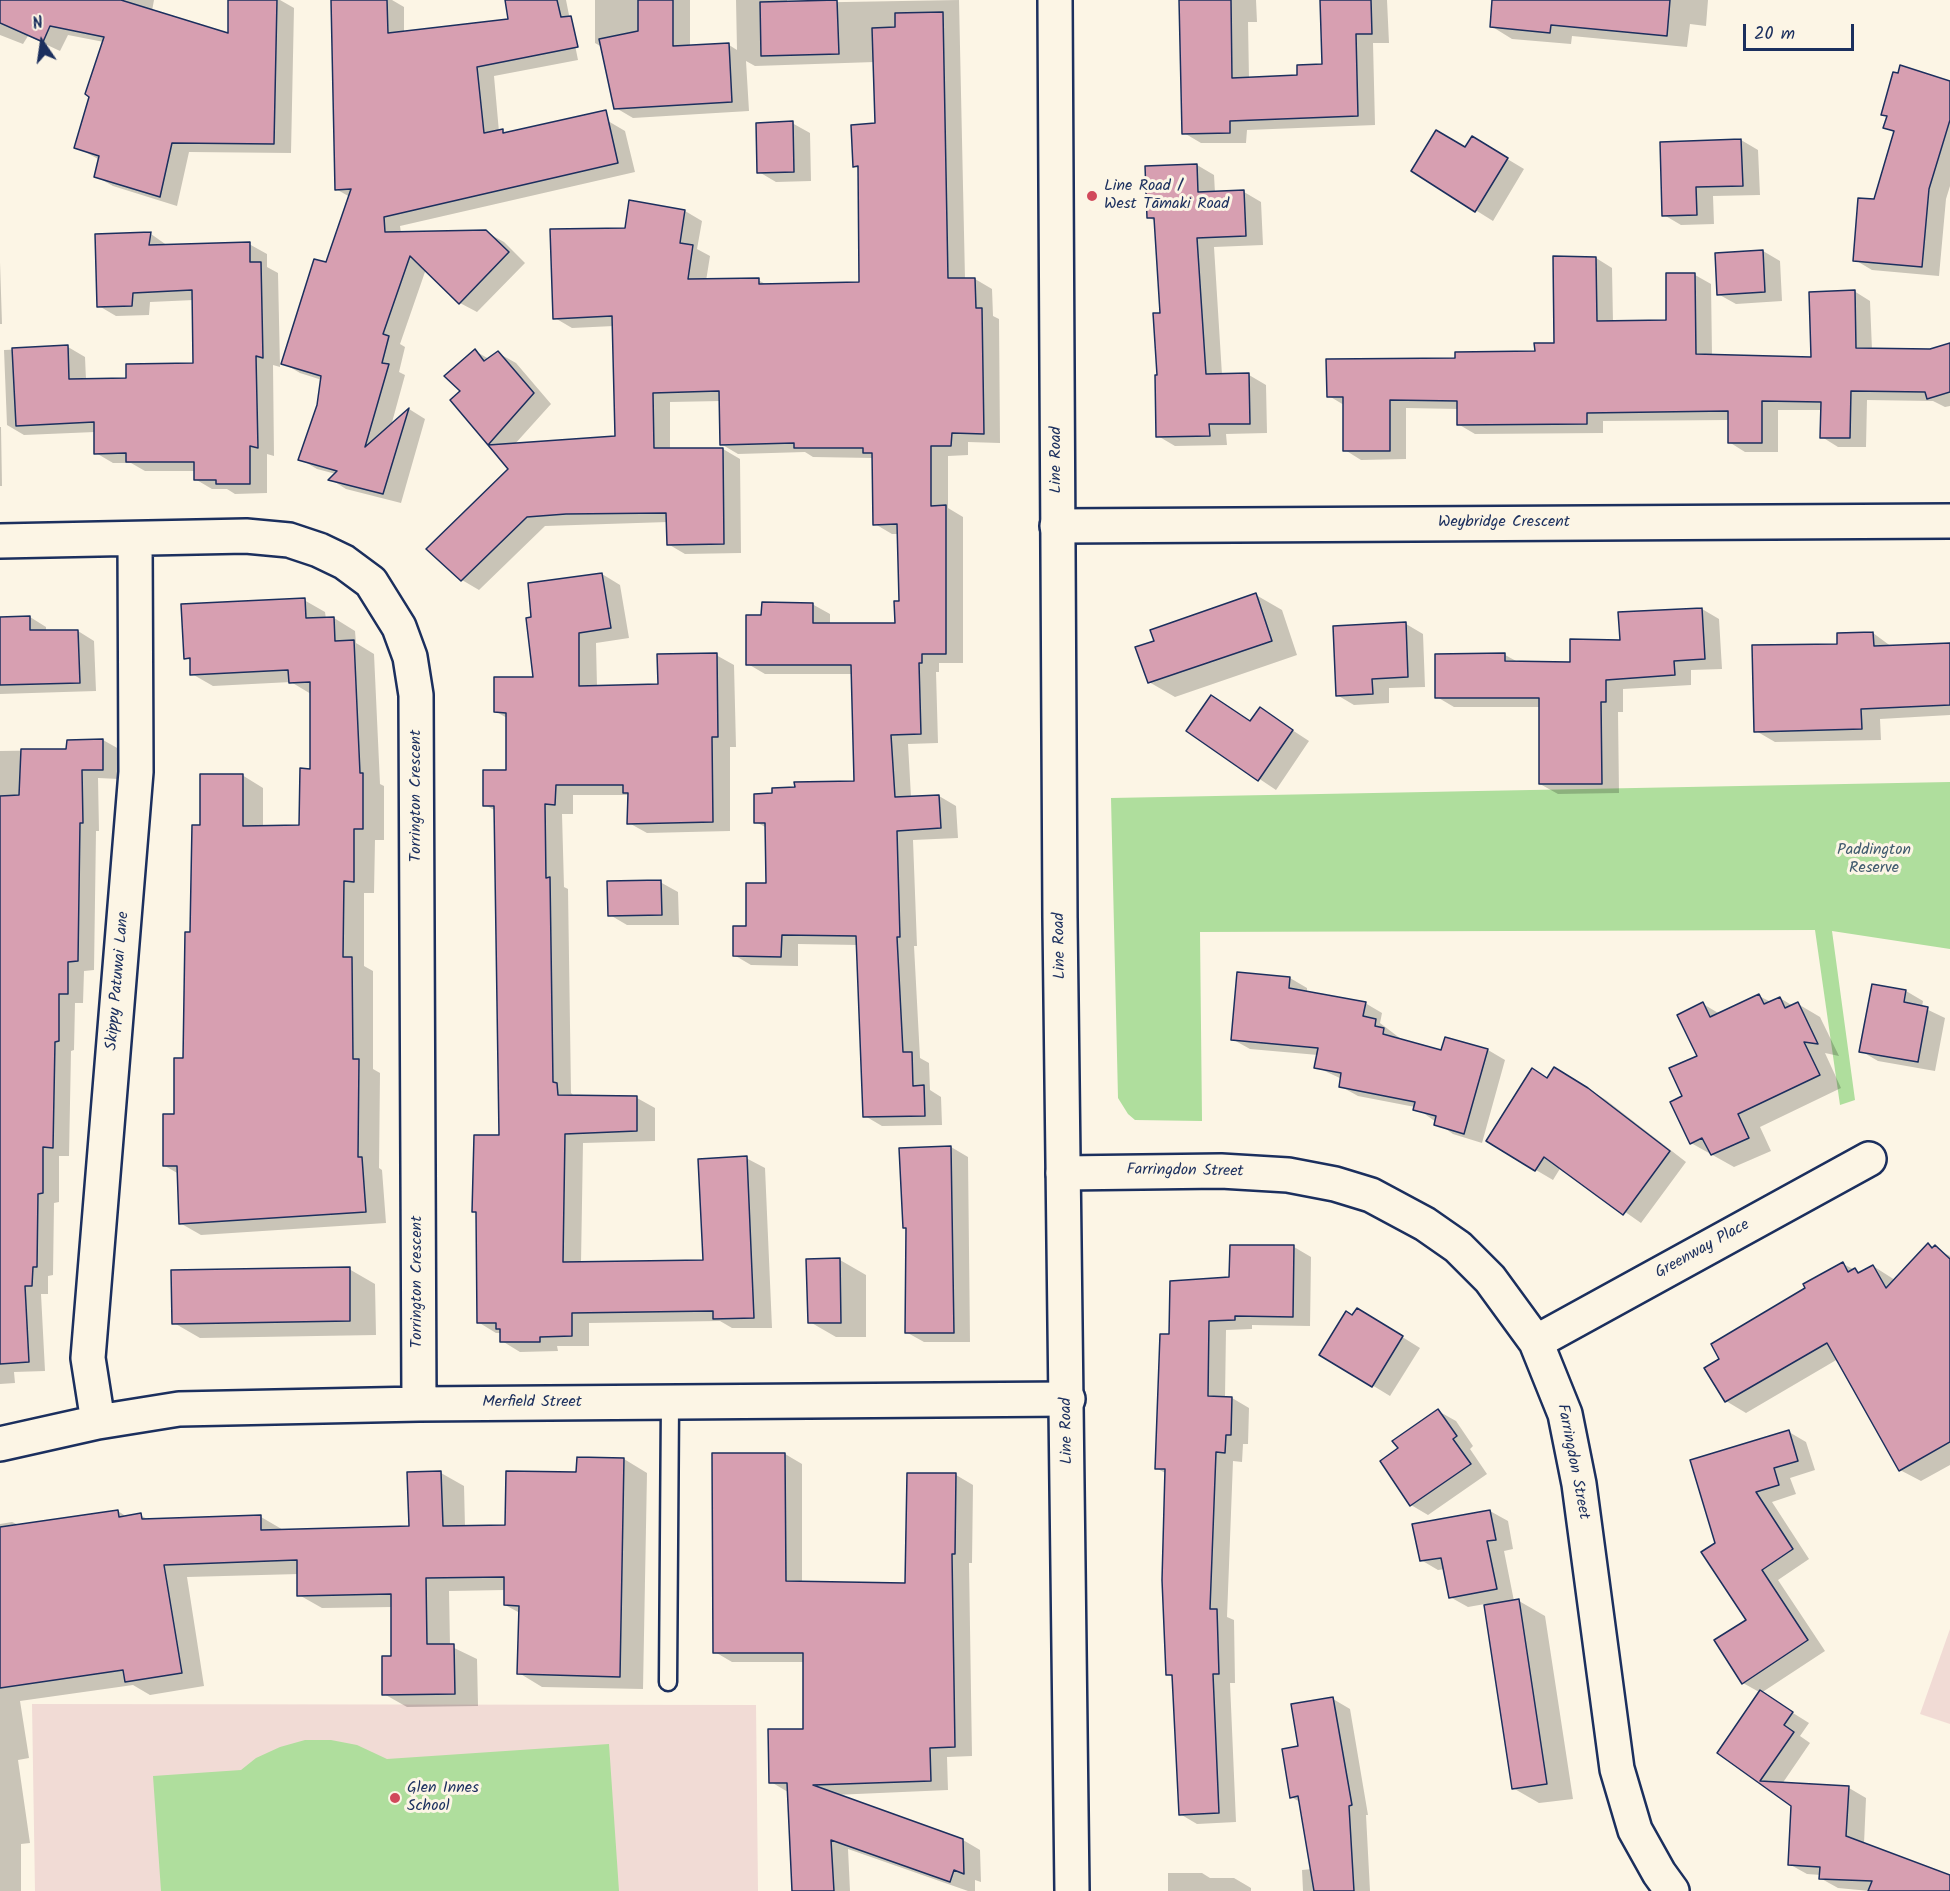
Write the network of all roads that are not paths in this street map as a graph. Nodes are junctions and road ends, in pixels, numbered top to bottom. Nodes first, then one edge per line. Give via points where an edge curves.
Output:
1 (1054, 0) edge
2 (1950, 521) edge
3 (1057, 526) junction
4 (135, 538) junction
5 (0, 541) edge
6 (1869, 1159) dead end
7 (1063, 1173) junction
8 (1536, 1342) junction
9 (1068, 1399) junction
10 (670, 1402) junction
11 (419, 1404) junction
12 (98, 1422) junction
13 (0, 1444) edge
14 (668, 1682) dead end
15 (1072, 1891) edge
16 (1672, 1891) edge

1 - 3 street, Line Road
2 - 3 street, Weybridge Crescent
3 - 7 street, Line Road
4 - 5 street, Torrington Crescent
4 - 11 street, Torrington Crescent via 262,536 319,550 371,582 399,627 410,657 416,707
4 - 12 street, Skippy Patuwai Lane via 135,771 88,1349
6 - 8 street, Greenway Place
7 - 8 street, Farringdon Street via 1266,1174 1310,1178 1371,1195 1458,1247 1515,1309
7 - 9 street, Line Road
8 - 16 street, Farringdon Street via 1558,1391 1573,1448 1623,1797 1645,1851
9 - 10 street, Merfield Street
9 - 15 street, Line Road
10 - 11 street, Merfield Street
10 - 14 lane
11 - 12 street, Merfield Street via 179,1409
12 - 13 street, Merfield Street

